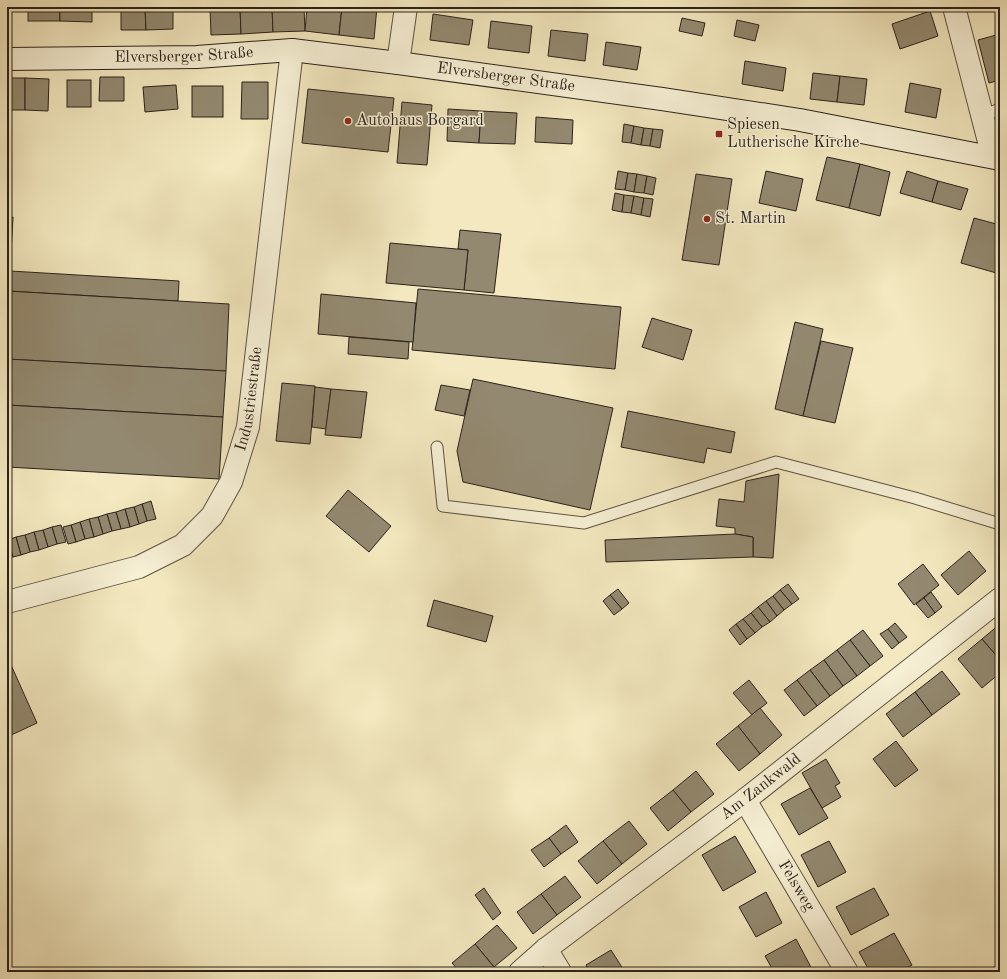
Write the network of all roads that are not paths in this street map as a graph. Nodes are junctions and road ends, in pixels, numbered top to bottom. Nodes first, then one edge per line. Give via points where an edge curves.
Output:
1 (406, 7) edge
2 (954, 7) edge
3 (292, 50) junction
4 (7, 59) edge
5 (398, 63) junction
6 (991, 113) edge
7 (996, 158) edge
8 (437, 447) dead end
9 (1000, 524) edge
10 (1000, 599) edge
11 (7, 602) edge
12 (745, 800) junction
13 (546, 949) junction
14 (520, 972) edge
15 (560, 972) edge
16 (847, 972) edge

1 - 5 street
2 - 6 street
3 - 4 street, Elversberger Straße via 197,57
3 - 5 street, Elversberger Straße
3 - 11 street, Industriestraße via 248,427 231,482 212,516 183,545 140,567
5 - 7 street, Elversberger Straße via 800,120
6 - 7 street
8 - 9 lane via 443,506 584,524 776,462 916,498
10 - 12 street, Am Zankwald
12 - 13 street, Am Zankwald
12 - 16 street, Felsweg
13 - 14 street, Am Zankwald
13 - 15 street

